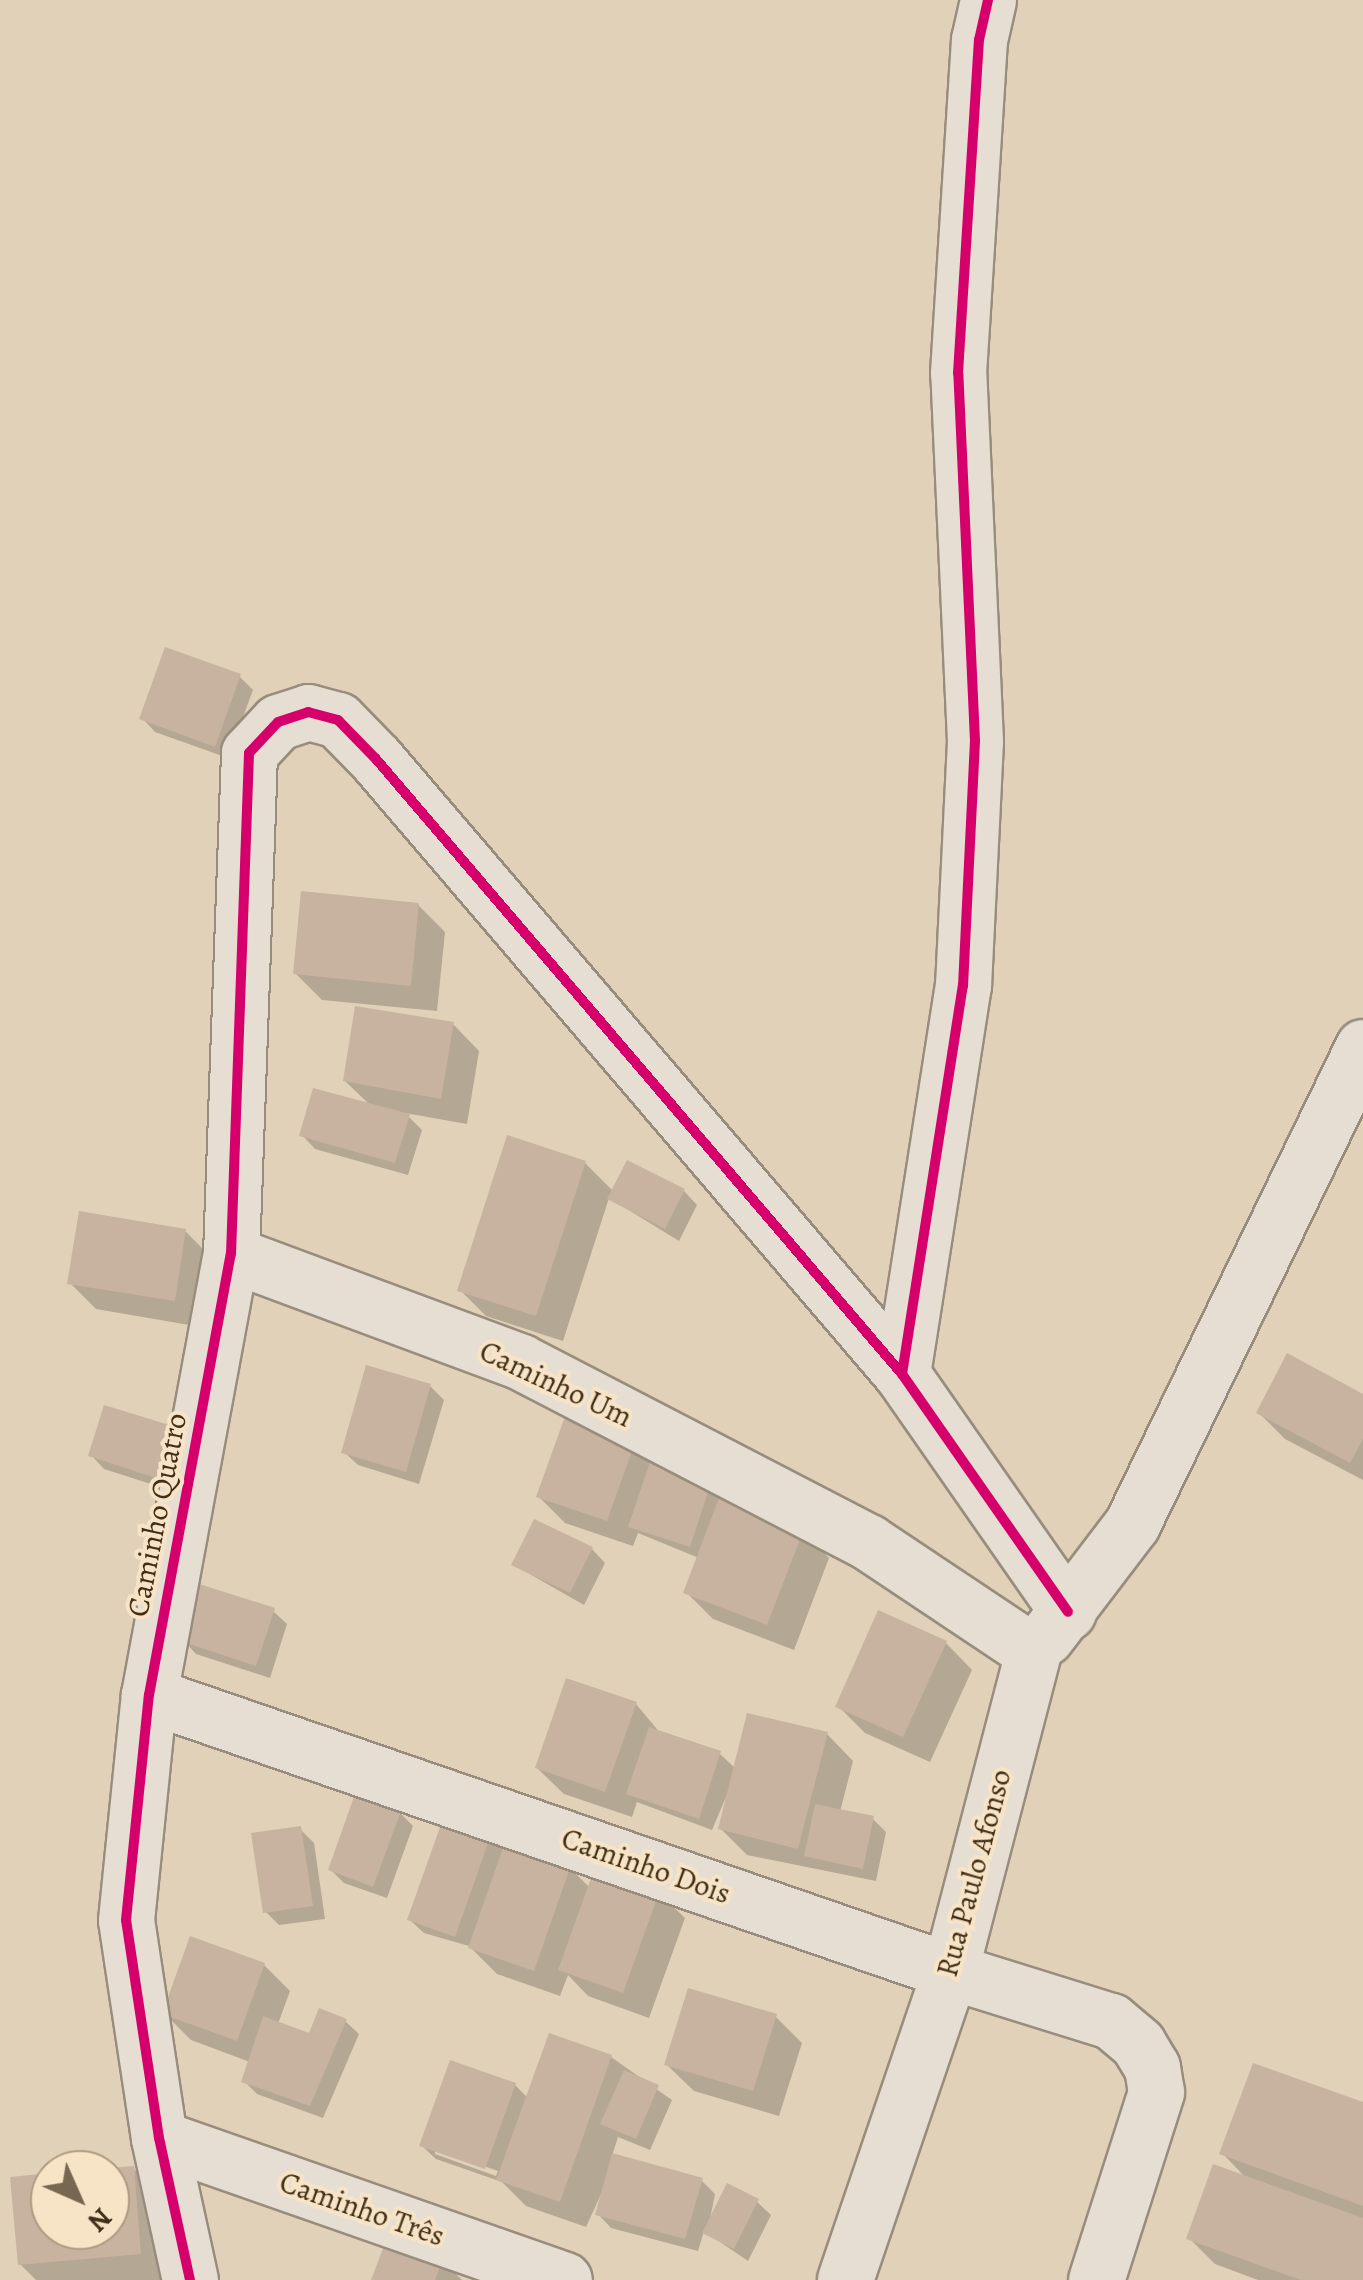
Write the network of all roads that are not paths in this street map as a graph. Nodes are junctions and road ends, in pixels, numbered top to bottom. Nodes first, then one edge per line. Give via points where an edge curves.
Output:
1 (988, 0) edge
2 (1363, 1047) edge
3 (231, 1254) junction
4 (902, 1374) junction
5 (1068, 1612) junction
6 (1033, 1652) junction
7 (149, 1695) junction
8 (950, 1971) junction
9 (160, 2138) junction
10 (190, 2280) edge
11 (564, 2280) edge
12 (845, 2280) edge
13 (1096, 2280) edge

1 - 4 street via 979,40 958,373 974,741 963,986
2 - 5 street via 1132,1524
3 - 4 street, Caminho Quatro via 249,754 278,722 308,712 338,720
3 - 6 street, Caminho Um via 521,1362 868,1542
3 - 7 street, Caminho Quatro
4 - 5 street
5 - 6 street
6 - 8 street, Rua Paulo Afonso
7 - 8 street, Caminho Dois
7 - 9 street, Caminho Quatro via 126,1920
8 - 12 street, Rua Paulo Afonso
8 - 13 street, Caminho Dois via 1111,2020 1152,2067 1156,2092
9 - 10 street, Caminho Quatro
9 - 11 street, Caminho Três

